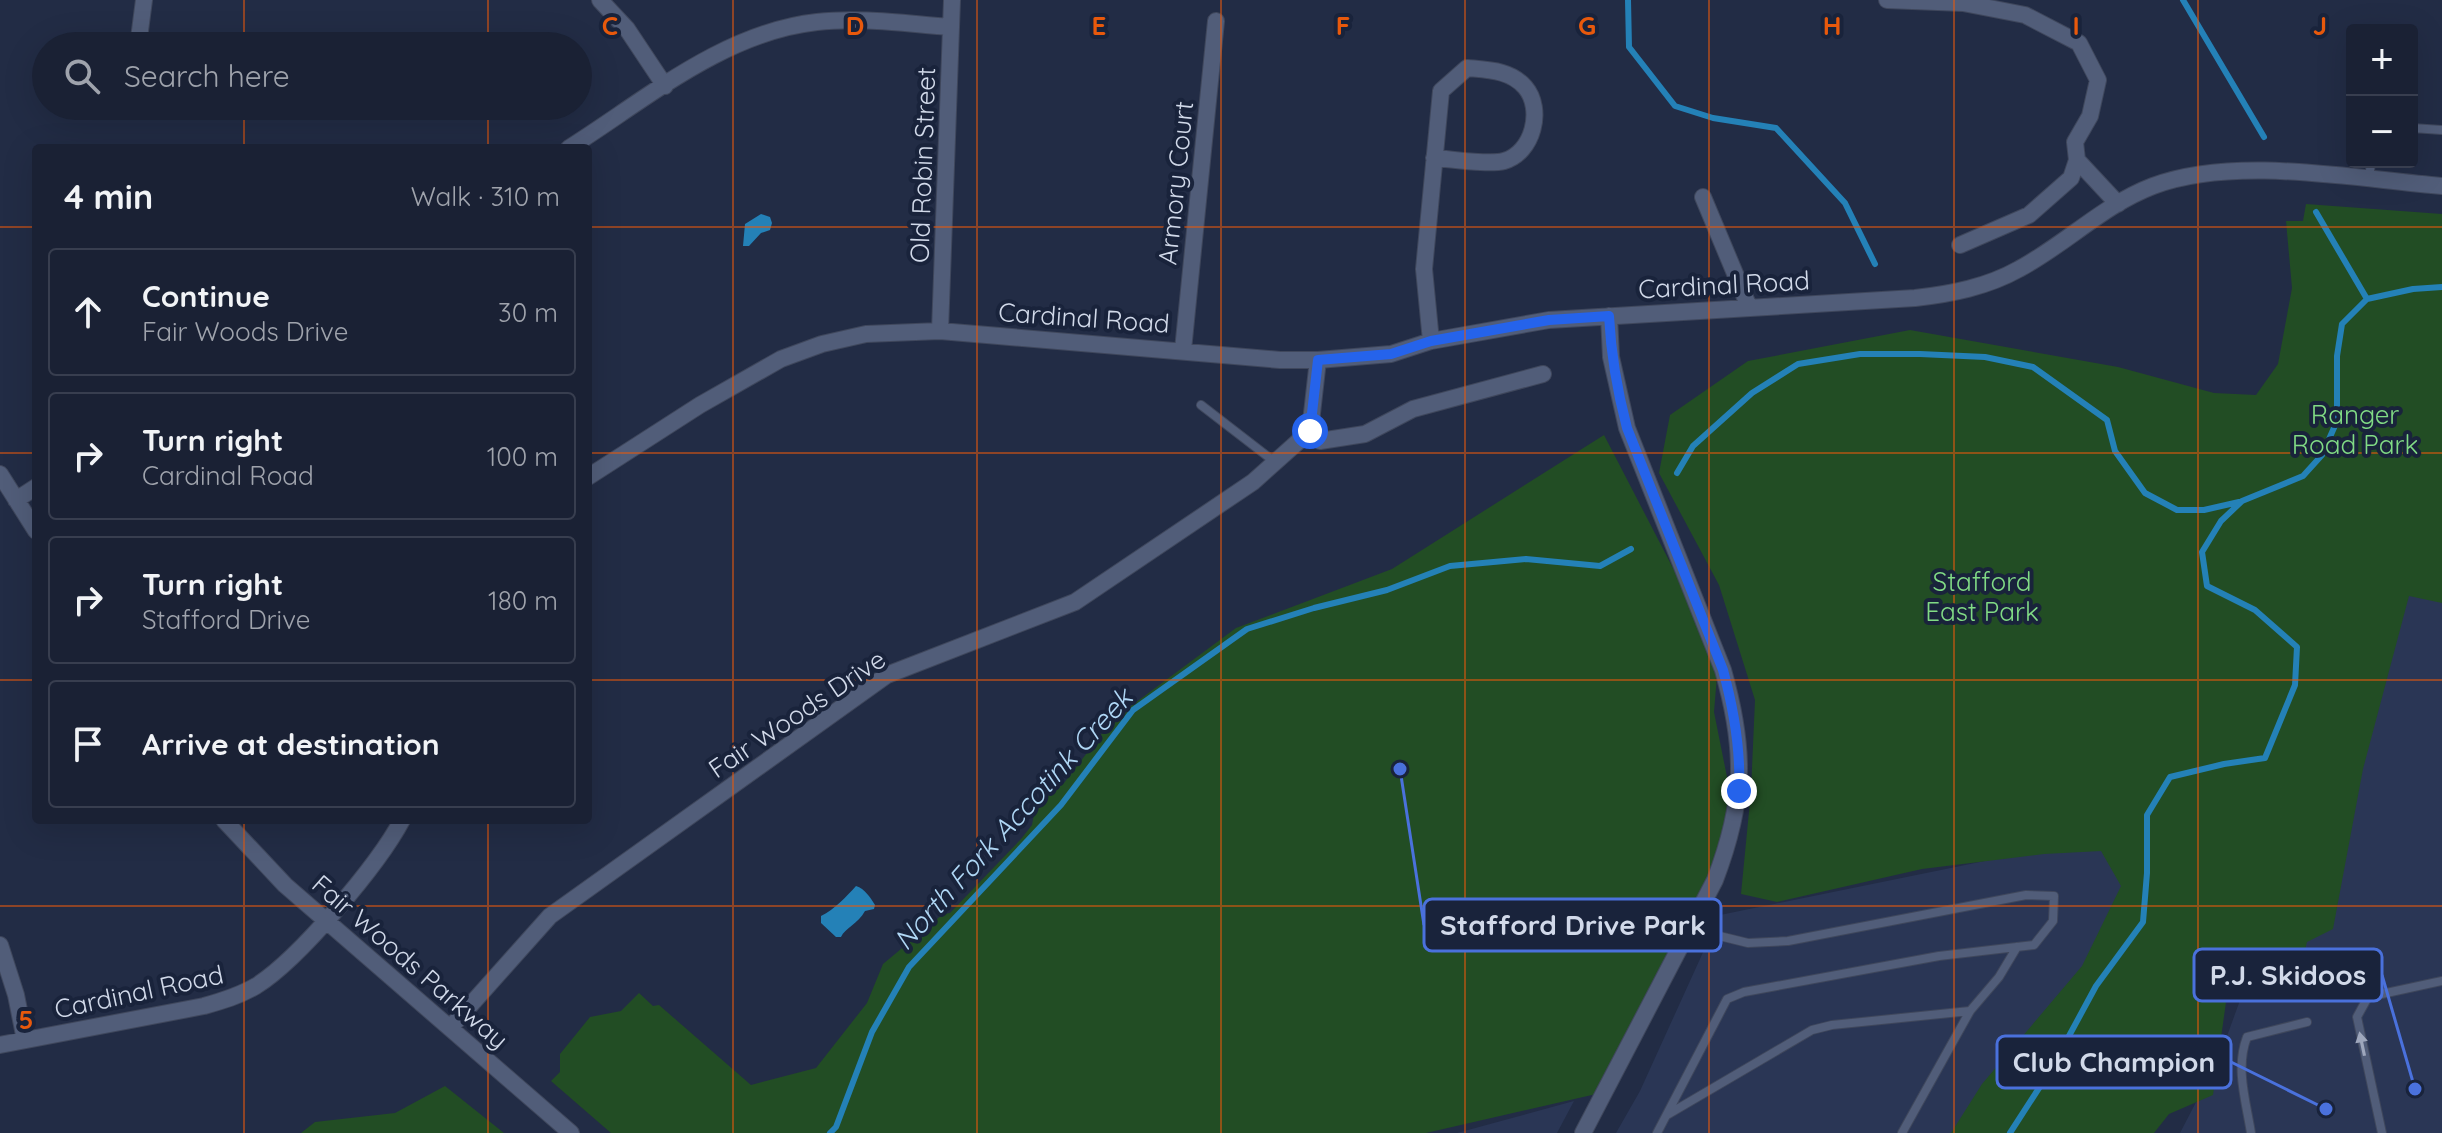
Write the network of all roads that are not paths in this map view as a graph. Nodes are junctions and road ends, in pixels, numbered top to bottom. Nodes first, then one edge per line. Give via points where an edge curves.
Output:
1 (144, 0) edge
2 (600, 0) edge
3 (952, 0) edge
4 (1887, 0) edge
5 (1216, 21) dead end
6 (951, 27) junction
7 (140, 32) edge
8 (665, 86) junction
9 (2418, 128) edge
10 (2442, 130) edge
11 (575, 144) edge
12 (1434, 158) junction
13 (2077, 160) junction
14 (2370, 168) edge
15 (2369, 180) junction
16 (2442, 186) edge
17 (1703, 197) dead end
18 (2118, 204) junction
19 (1960, 245) dead end
20 (1749, 307) junction
21 (1609, 316) junction
22 (940, 331) junction
23 (1431, 341) junction
24 (1183, 350) junction
25 (1318, 360) junction
26 (1543, 374) dead end
27 (1201, 405) dead end
28 (1310, 431) junction
29 (1275, 462) junction
30 (0, 474) edge
31 (592, 474) edge
32 (32, 490) edge
33 (16, 500) junction
34 (32, 525) edge
35 (228, 824) edge
36 (400, 824) edge
37 (325, 921) junction
38 (1691, 929) junction
39 (0, 945) edge
40 (2017, 947) junction
41 (2442, 981) edge
42 (1970, 1011) junction
43 (2307, 1022) dead end
44 (450, 1028) junction
45 (25, 1040) junction
46 (0, 1045) edge
47 (1666, 1115) junction
48 (571, 1133) edge
49 (1583, 1133) edge
50 (1657, 1133) edge
51 (1902, 1133) edge
52 (2251, 1133) edge
53 (2382, 1133) edge

1 - 7 street
2 - 8 street via 627,29
3 - 6 street, Old Robin Street
4 - 13 street via 1963,3 2025,15 2079,43 2098,80 2090,116 2075,142
5 - 24 street, Armory Court
6 - 8 street via 840,20 795,26 736,46
6 - 22 street, Old Robin Street
8 - 11 street
9 - 10 lane
12 - 12 street via 1441,91 1467,68 1501,71 1525,88 1535,111 1523,148 1504,161
12 - 23 street via 1424,269
13 - 18 street
13 - 19 street via 2071,178 2029,215
14 - 15 lane
15 - 16 street, Cardinal Road
15 - 18 street, Cardinal Road via 2220,171 2176,179
17 - 20 street
18 - 20 street, Cardinal Road via 2019,270 1965,290 1915,298
20 - 21 street, Cardinal Road
21 - 23 street, Cardinal Road via 1549,320
21 - 38 street via 1613,368 1627,428 1723,670 1739,741 1739,791 1729,843
22 - 24 street, Cardinal Road
22 - 31 street, Cardinal Road via 866,334 781,359
23 - 25 street, Cardinal Road via 1391,354
24 - 25 street, Cardinal Road
25 - 28 street
26 - 28 street via 1413,409 1365,434 1320,441
27 - 29 lane
28 - 29 street, Fair Woods Drive
29 - 44 street, Fair Woods Drive via 1075,602 887,675 550,916
30 - 33 street
32 - 33 street
33 - 34 street
35 - 37 street, Fair Woods Parkway
36 - 37 street, Cardinal Road
37 - 44 street, Fair Woods Parkway
37 - 45 street, Cardinal Road via 268,977 223,1001
38 - 40 lane via 1748,943 1788,941 2026,895 2054,896 2053,921 2034,945
38 - 49 street
39 - 45 street
40 - 42 lane
40 - 47 lane via 1939,956 1727,999
53 -> 41 lane via 2357,1017 2368,997
42 - 47 lane via 1812,1030
42 - 51 lane
43 - 52 lane via 2247,1037 2241,1073
44 - 48 street, Fair Woods Parkway
45 - 46 street, Cardinal Road
47 - 50 lane

